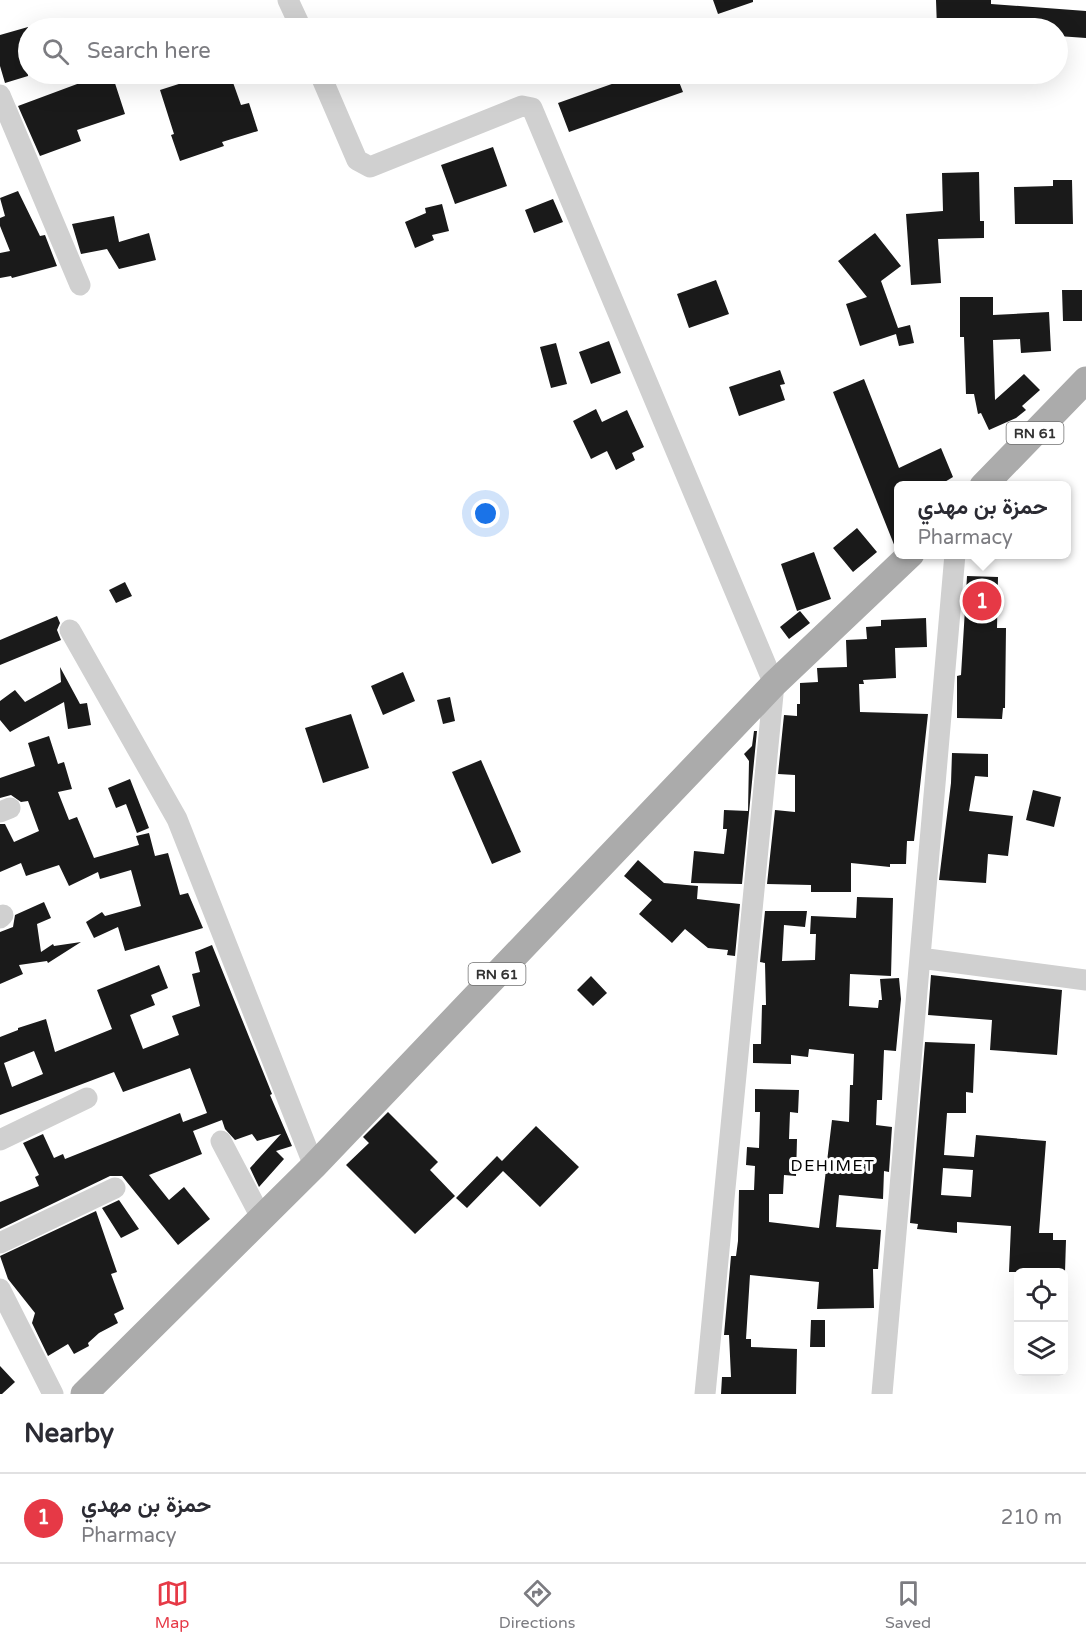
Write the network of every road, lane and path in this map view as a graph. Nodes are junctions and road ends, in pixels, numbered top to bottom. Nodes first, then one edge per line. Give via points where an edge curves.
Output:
1 (288, 0) edge
2 (296, 18) edge
3 (324, 84) edge
4 (0, 95) edge
5 (81, 285) dead end
6 (1086, 380) edge
7 (988, 481) edge
8 (907, 559) edge
9 (955, 559) edge
10 (70, 630) dead end
11 (774, 684) junction
12 (920, 958) junction
13 (1086, 980) edge
14 (87, 1098) dead end
15 (0, 1140) edge
16 (221, 1141) dead end
17 (314, 1166) junction
18 (115, 1188) dead end
19 (262, 1219) junction
20 (0, 1243) edge
21 (0, 1289) edge
22 (53, 1394) edge
23 (84, 1394) edge
24 (705, 1394) edge
25 (882, 1394) edge

1 - 2 street
3 - 11 street via 357,160 370,167 522,106 532,108
4 - 5 street
6 - 7 main road, RN 61
8 - 11 main road, RN 61
9 - 12 street
10 - 17 street via 177,819
11 - 17 main road, RN 61
11 - 24 street
12 - 13 street
12 - 25 street
14 - 15 street
16 - 19 street
17 - 19 main road, RN 61
18 - 20 street
19 - 23 main road, RN 61
21 - 22 street

